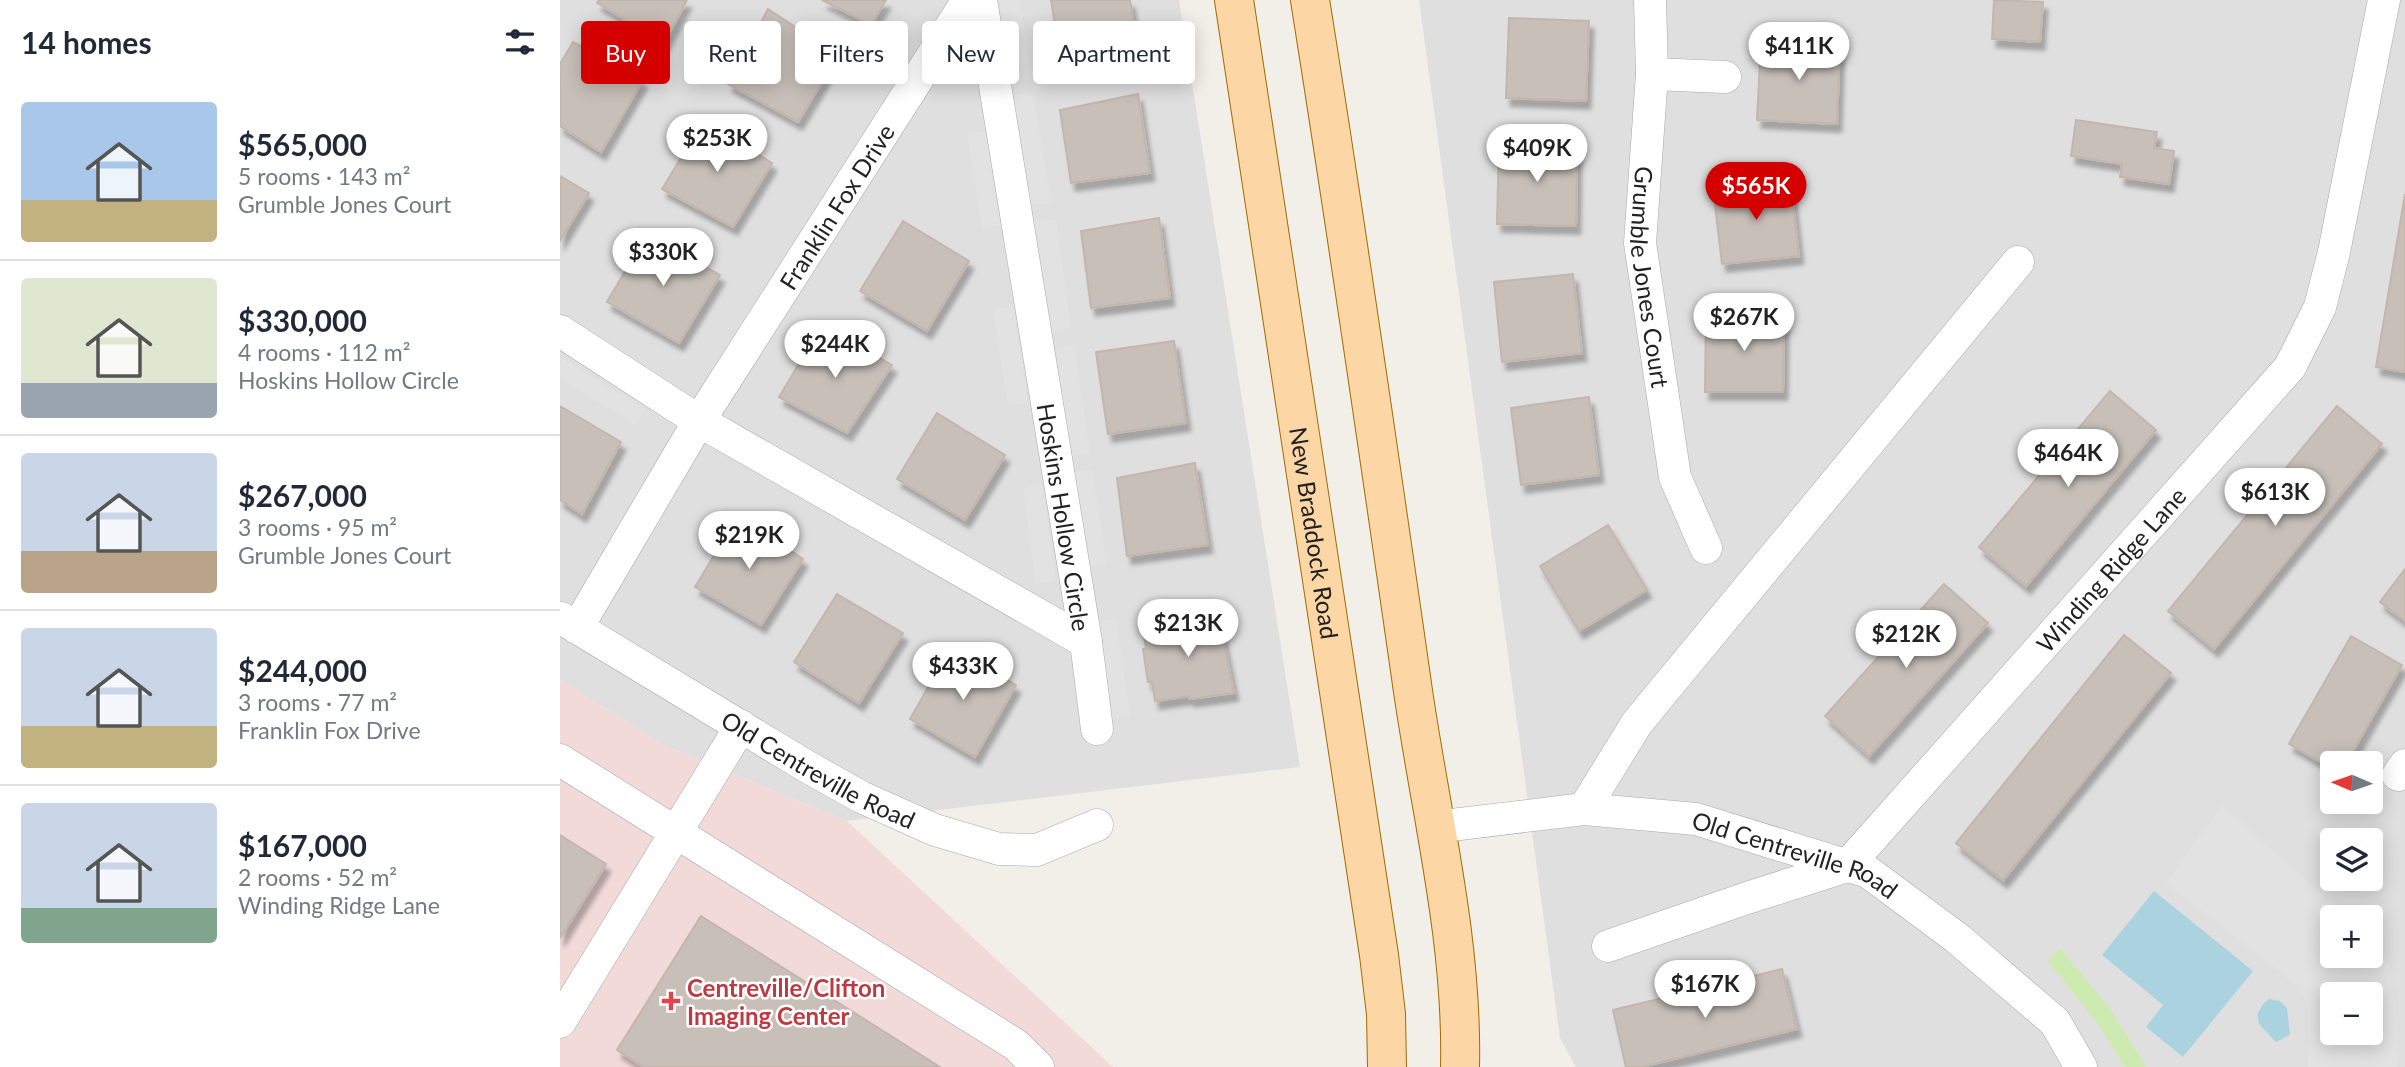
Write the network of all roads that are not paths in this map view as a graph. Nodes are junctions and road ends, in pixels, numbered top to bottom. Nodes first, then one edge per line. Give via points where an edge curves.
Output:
1 (968, 0) edge
2 (981, 0) edge
3 (1234, 0) edge
4 (1310, 0) edge
5 (1650, 0) edge
6 (2385, 0) edge
7 (1652, 75) junction
8 (1725, 77) dead end
9 (2018, 262) dead end
10 (560, 331) edge
11 (699, 421) junction
12 (1706, 548) dead end
13 (568, 622) edge
14 (1086, 642) junction
15 (741, 726) junction
16 (1097, 729) dead end
17 (560, 760) edge
18 (1584, 808) junction
19 (1097, 825) dead end
20 (1435, 827) junction
21 (676, 833) junction
22 (1847, 866) junction
23 (1608, 946) dead end
24 (560, 1022) edge
25 (1038, 1067) edge
26 (1387, 1067) edge
27 (1460, 1067) edge
28 (2081, 1067) edge

1 - 11 street, Franklin Fox Drive
2 - 14 street, Hoskins Hollow Circle
3 - 26 main road, New Braddock Road via 1379,955
4 - 20 main road
5 - 7 street, Grumble Jones Court
6 - 22 street, Winding Ridge Lane via 2320,307 2290,368
7 - 8 street
7 - 12 street, Grumble Jones Court via 1640,243 1675,477
9 - 18 street via 1637,723
10 - 11 street, Hoskins Hollow Circle
11 - 13 street, Franklin Fox Drive
11 - 14 street, Hoskins Hollow Circle
13 - 15 street, Old Centreville Road
14 - 16 street
15 - 19 street, Old Centreville Road via 861,797 935,830 999,849 1037,850
15 - 21 street
17 - 21 street
18 - 20 street, Old Centreville Road
18 - 22 street, Old Centreville Road via 1696,819
20 - 27 main road via 1457,983
21 - 24 street
21 - 25 street via 1016,1045
22 - 23 street
22 - 28 street, Old Centreville Road via 1868,873 1956,938 2054,1022

